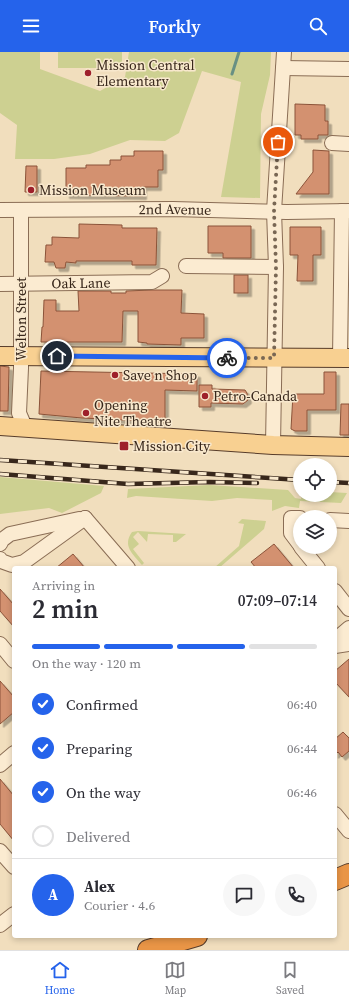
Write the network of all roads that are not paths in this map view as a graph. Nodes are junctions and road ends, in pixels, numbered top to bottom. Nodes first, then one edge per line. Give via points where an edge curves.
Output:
1 (284, 52) edge
2 (283, 68) junction
3 (349, 69) edge
4 (332, 143) dead end
5 (349, 144) edge
6 (0, 210) edge
7 (21, 210) junction
8 (274, 211) junction
9 (345, 211) edge
10 (186, 266) dead end
11 (276, 267) junction
12 (345, 274) edge
13 (162, 276) dead end
14 (0, 284) edge
15 (20, 284) junction
16 (0, 356) edge
17 (21, 356) junction
18 (274, 358) junction
19 (344, 358) edge
20 (0, 426) edge
21 (25, 427) junction
22 (273, 445) junction
23 (349, 447) edge
24 (85, 518) junction
25 (337, 520) edge
26 (349, 521) edge
27 (293, 526) edge
28 (293, 536) edge
29 (0, 544) edge
30 (307, 554) edge
31 (0, 559) edge
32 (126, 566) edge
33 (316, 566) edge
34 (337, 594) edge
35 (349, 609) edge
36 (349, 628) edge
37 (337, 638) edge
38 (0, 644) edge
39 (349, 644) edge
40 (337, 646) edge
41 (12, 659) edge
42 (12, 755) edge
43 (0, 765) edge
44 (337, 816) edge
45 (349, 831) edge
46 (0, 851) edge
47 (12, 865) edge
48 (349, 874) edge
49 (337, 879) edge
50 (12, 916) edge
51 (0, 925) edge
52 (190, 938) edge
53 (148, 950) edge

1 - 2 street
2 - 3 street
2 - 8 street
4 - 5 street
6 - 7 street, 2nd Avenue
7 - 8 street, 2nd Avenue
7 - 15 street, Welton Street
8 - 9 street, 2nd Avenue
8 - 11 street
9 - 12 street
10 - 11 street
11 - 18 street
12 - 19 street
13 - 15 street, Oak Lane via 152,282
14 - 15 street, Oak Lane
15 - 17 street, Welton Street
16 - 17 main road
17 - 18 main road
17 - 21 street, Welton Street via 19,413
18 - 19 main road
18 - 22 street
20 - 21 main road
21 - 22 main road
22 - 23 main road
24 - 29 street via 10,534
24 - 31 street via 24,562 12,565
24 - 32 street
25 - 26 street
27 - 28 street
30 - 33 street
34 - 35 street
36 - 37 street
38 - 41 street
39 - 40 street
42 - 43 street
44 - 45 street
46 - 47 street
48 - 49 highway
50 - 51 street
52 - 53 highway

